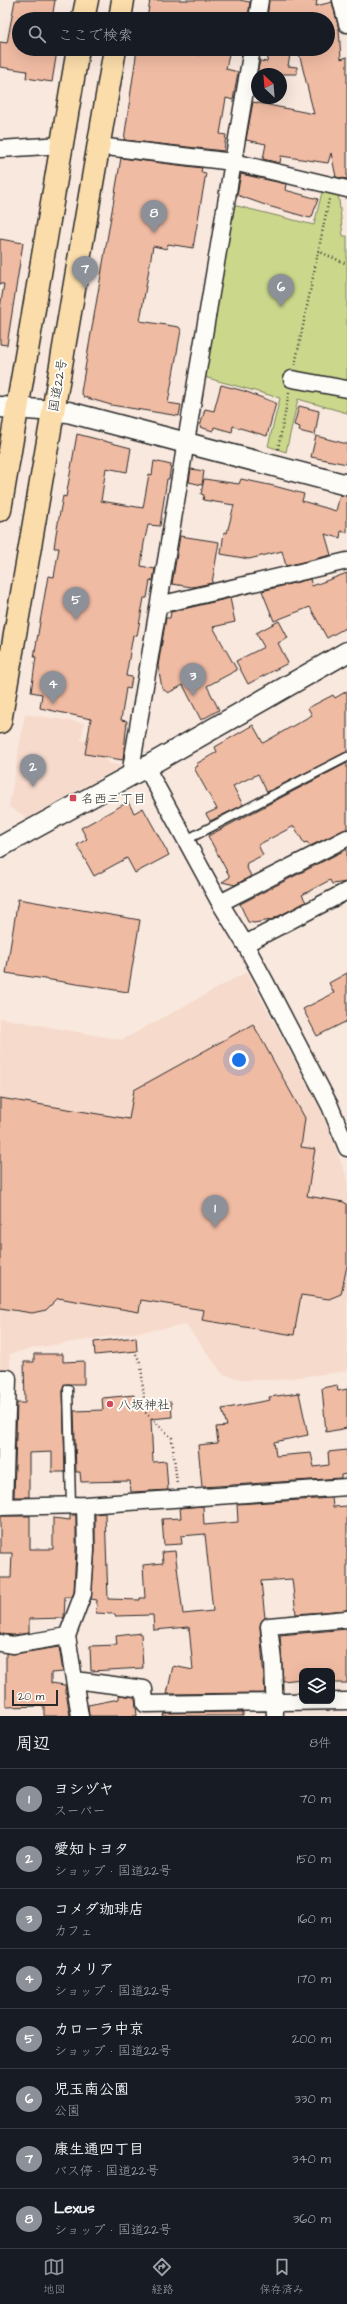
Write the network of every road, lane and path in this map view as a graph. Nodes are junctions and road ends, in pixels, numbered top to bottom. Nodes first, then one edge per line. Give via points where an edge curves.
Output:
1 (87, 0) edge
2 (123, 0) edge
3 (260, 0) edge
4 (341, 0) edge
5 (84, 12) edge
6 (121, 12) edge
7 (258, 12) edge
8 (347, 24) edge
9 (77, 56) edge
10 (114, 56) edge
11 (251, 56) edge
12 (62, 145) junction
13 (98, 146) junction
14 (0, 149) edge
15 (233, 162) junction
16 (332, 185) junction
17 (347, 189) edge
18 (318, 251) junction
19 (347, 264) edge
20 (292, 378) junction
21 (347, 389) edge
22 (9, 408) edge
23 (53, 411) junction
24 (186, 443) junction
25 (274, 466) junction
26 (347, 485) edge
27 (0, 510) edge
28 (347, 561) edge
29 (159, 605) junction
30 (347, 652) edge
31 (0, 722) edge
32 (347, 757) edge
33 (138, 771) junction
34 (347, 838) edge
35 (186, 840) junction
36 (0, 847) edge
37 (347, 891) edge
38 (220, 903) junction
39 (245, 944) junction
40 (347, 1148) edge
41 (136, 1354) dead end
42 (0, 1378) edge
43 (68, 1389) dead end
44 (347, 1487) edge
45 (178, 1499) junction
46 (78, 1505) junction
47 (2, 1507) edge
48 (347, 1619) edge
49 (67, 1636) junction
50 (0, 1643) edge
51 (75, 1680) junction
52 (347, 1701) edge
53 (275, 1709) edge
54 (80, 1716) edge

1 - 5 highway
2 - 6 highway
3 - 7 street
4 - 8 street
9 - 12 highway
10 - 13 highway, 国道22号
11 - 15 street
12 - 14 street
12 - 22 highway
13 - 15 street
13 - 23 highway, 国道22号
15 - 16 street
15 - 24 street
16 - 17 street
16 - 18 path
18 - 19 path
18 - 20 path
20 - 21 street
20 - 25 path
22 - 23 street
22 - 27 highway
23 - 24 street via 68,412
23 - 31 highway, 国道22号
24 - 25 street
24 - 29 street
25 - 26 street
28 - 29 street
29 - 33 street
30 - 33 street
32 - 35 lane
33 - 35 street
33 - 36 street
34 - 38 street
35 - 38 street
37 - 39 street
38 - 39 street
39 - 40 street via 330,1106
41 - 45 path via 142,1364 145,1412 172,1438
42 - 47 street via 8,1378
43 - 46 lane
44 - 45 street
45 - 46 street
46 - 47 street
46 - 49 street via 86,1550 83,1594
48 - 53 street via 269,1626
49 - 50 street via 13,1645
49 - 51 street
51 - 53 street via 144,1689 145,1704
51 - 54 street
52 - 53 street

